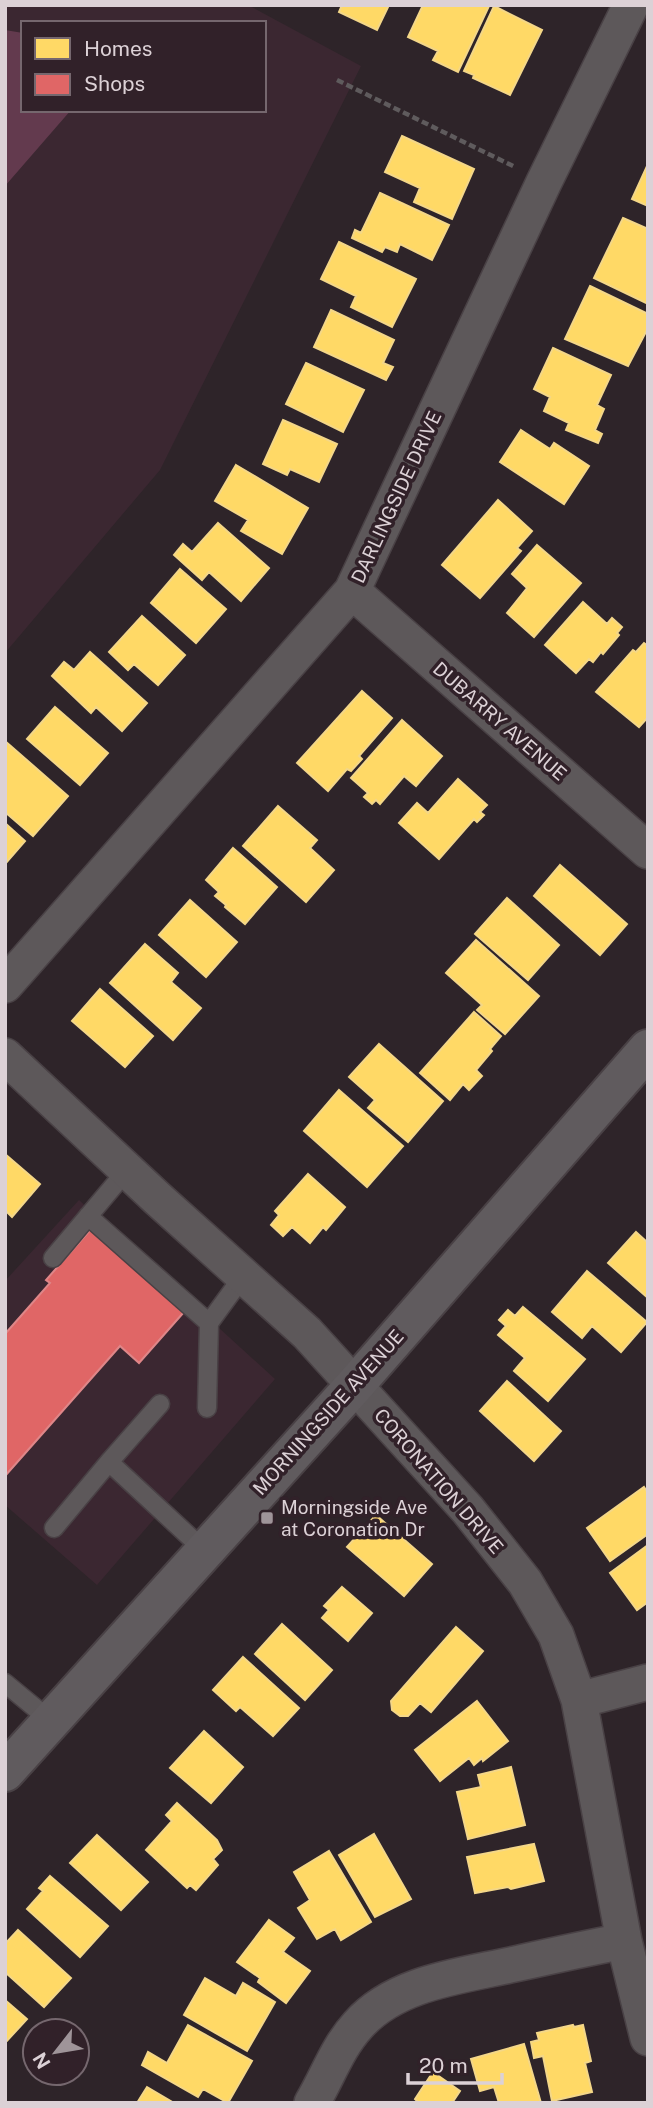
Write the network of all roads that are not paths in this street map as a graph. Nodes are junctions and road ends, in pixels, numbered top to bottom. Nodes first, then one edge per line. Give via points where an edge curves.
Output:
1 (631, 5) edge
2 (352, 591) junction
3 (648, 851) edge
4 (5, 985) edge
5 (648, 1049) edge
6 (5, 1056) edge
7 (127, 1170) junction
8 (88, 1216) junction
9 (52, 1258) dead end
10 (244, 1275) junction
11 (209, 1323) junction
12 (354, 1386) junction
13 (160, 1404) dead end
14 (207, 1408) dead end
15 (109, 1462) junction
16 (54, 1528) dead end
17 (205, 1551) junction
18 (648, 1682) edge
19 (5, 1683) edge
20 (579, 1700) junction
21 (51, 1721) junction
22 (5, 1772) edge
23 (624, 1941) junction
24 (648, 2038) edge
25 (312, 2103) edge

1 - 2 street, DARLINGSIDE DRIVE
2 - 3 street, DUBARRY AVENUE
2 - 4 street, DARLINGSIDE DRIVE
5 - 12 main road, MORNINGSIDE AVENUE
6 - 7 street, CORONATION DRIVE
7 - 8 lane
7 - 10 street, CORONATION DRIVE
8 - 9 lane
8 - 11 lane
10 - 11 lane
10 - 12 street, CORONATION DRIVE via 307,1333
11 - 14 lane
12 - 17 main road, MORNINGSIDE AVENUE
12 - 20 street, CORONATION DRIVE via 468,1510 525,1582 556,1634
13 - 15 lane
15 - 16 lane
15 - 17 lane
17 - 21 main road, MORNINGSIDE AVENUE
18 - 20 street
19 - 21 lane
20 - 23 street, CORONATION DRIVE
21 - 22 main road, MORNINGSIDE AVENUE
23 - 24 street, CORONATION DRIVE
23 - 25 street via 405,1992 360,2023 338,2049

